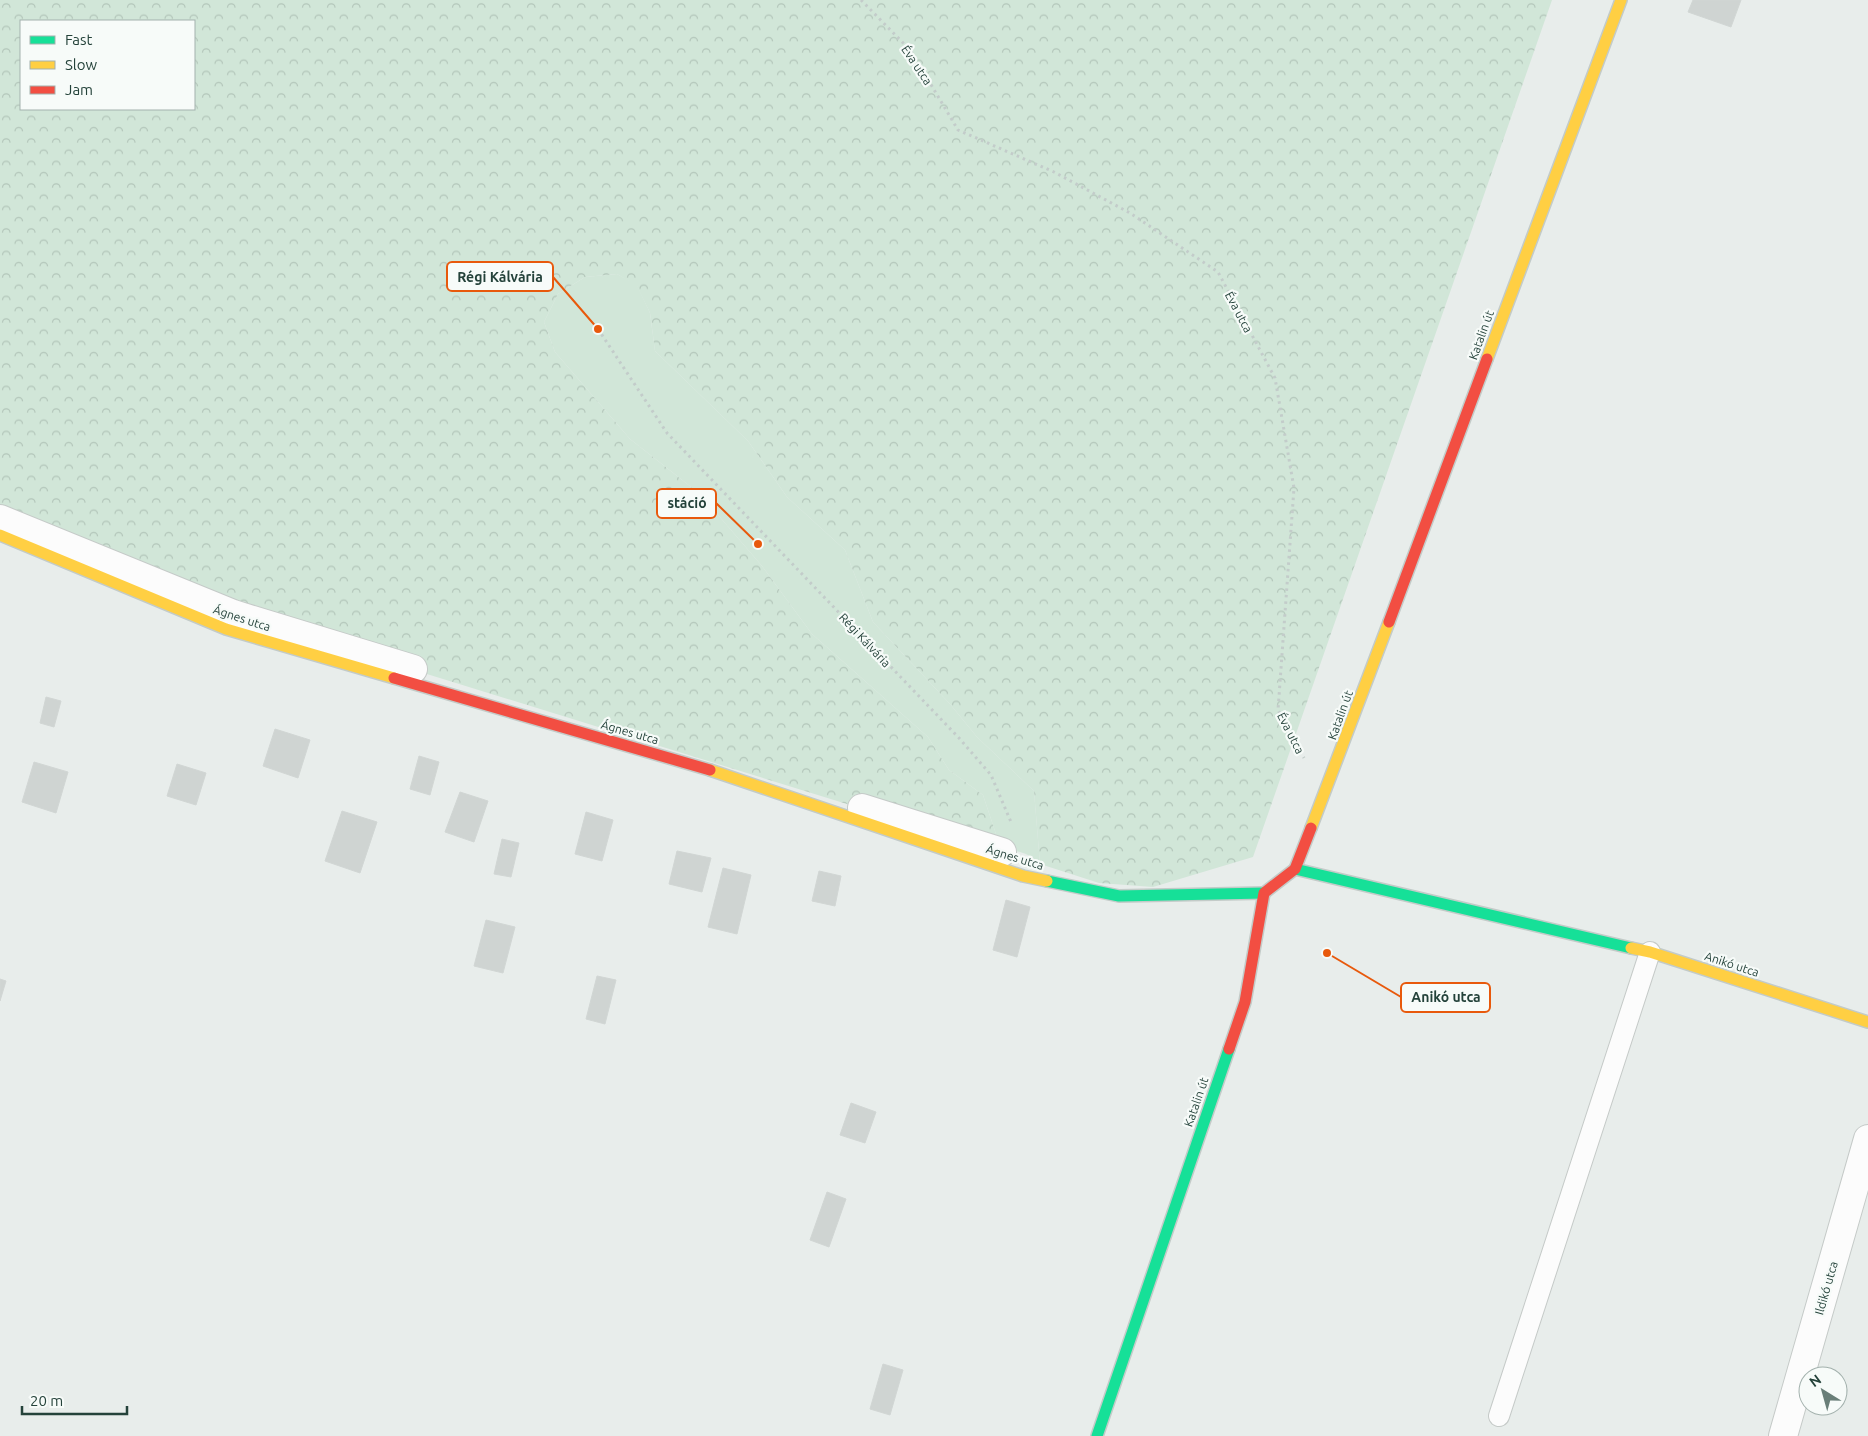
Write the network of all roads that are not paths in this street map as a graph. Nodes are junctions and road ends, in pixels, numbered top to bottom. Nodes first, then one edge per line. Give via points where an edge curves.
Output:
1 (1621, 0) edge
2 (0, 519) edge
3 (0, 535) edge
4 (1002, 852) dead end
5 (1295, 869) junction
6 (1264, 893) junction
7 (1650, 952) junction
8 (1868, 1022) edge
9 (1868, 1139) edge
10 (1499, 1416) dead end
11 (1097, 1436) edge
12 (1783, 1436) edge

1 - 5 street, Katalin út
2 - 4 street via 233,614
3 - 6 street, Ágnes utca via 226,629 698,766 1023,876 1119,896
5 - 6 street
5 - 7 street, Anikó utca
6 - 11 street, Katalin út via 1245,1002
7 - 8 street, Anikó utca
7 - 10 lane
9 - 12 street, Ildikó utca

